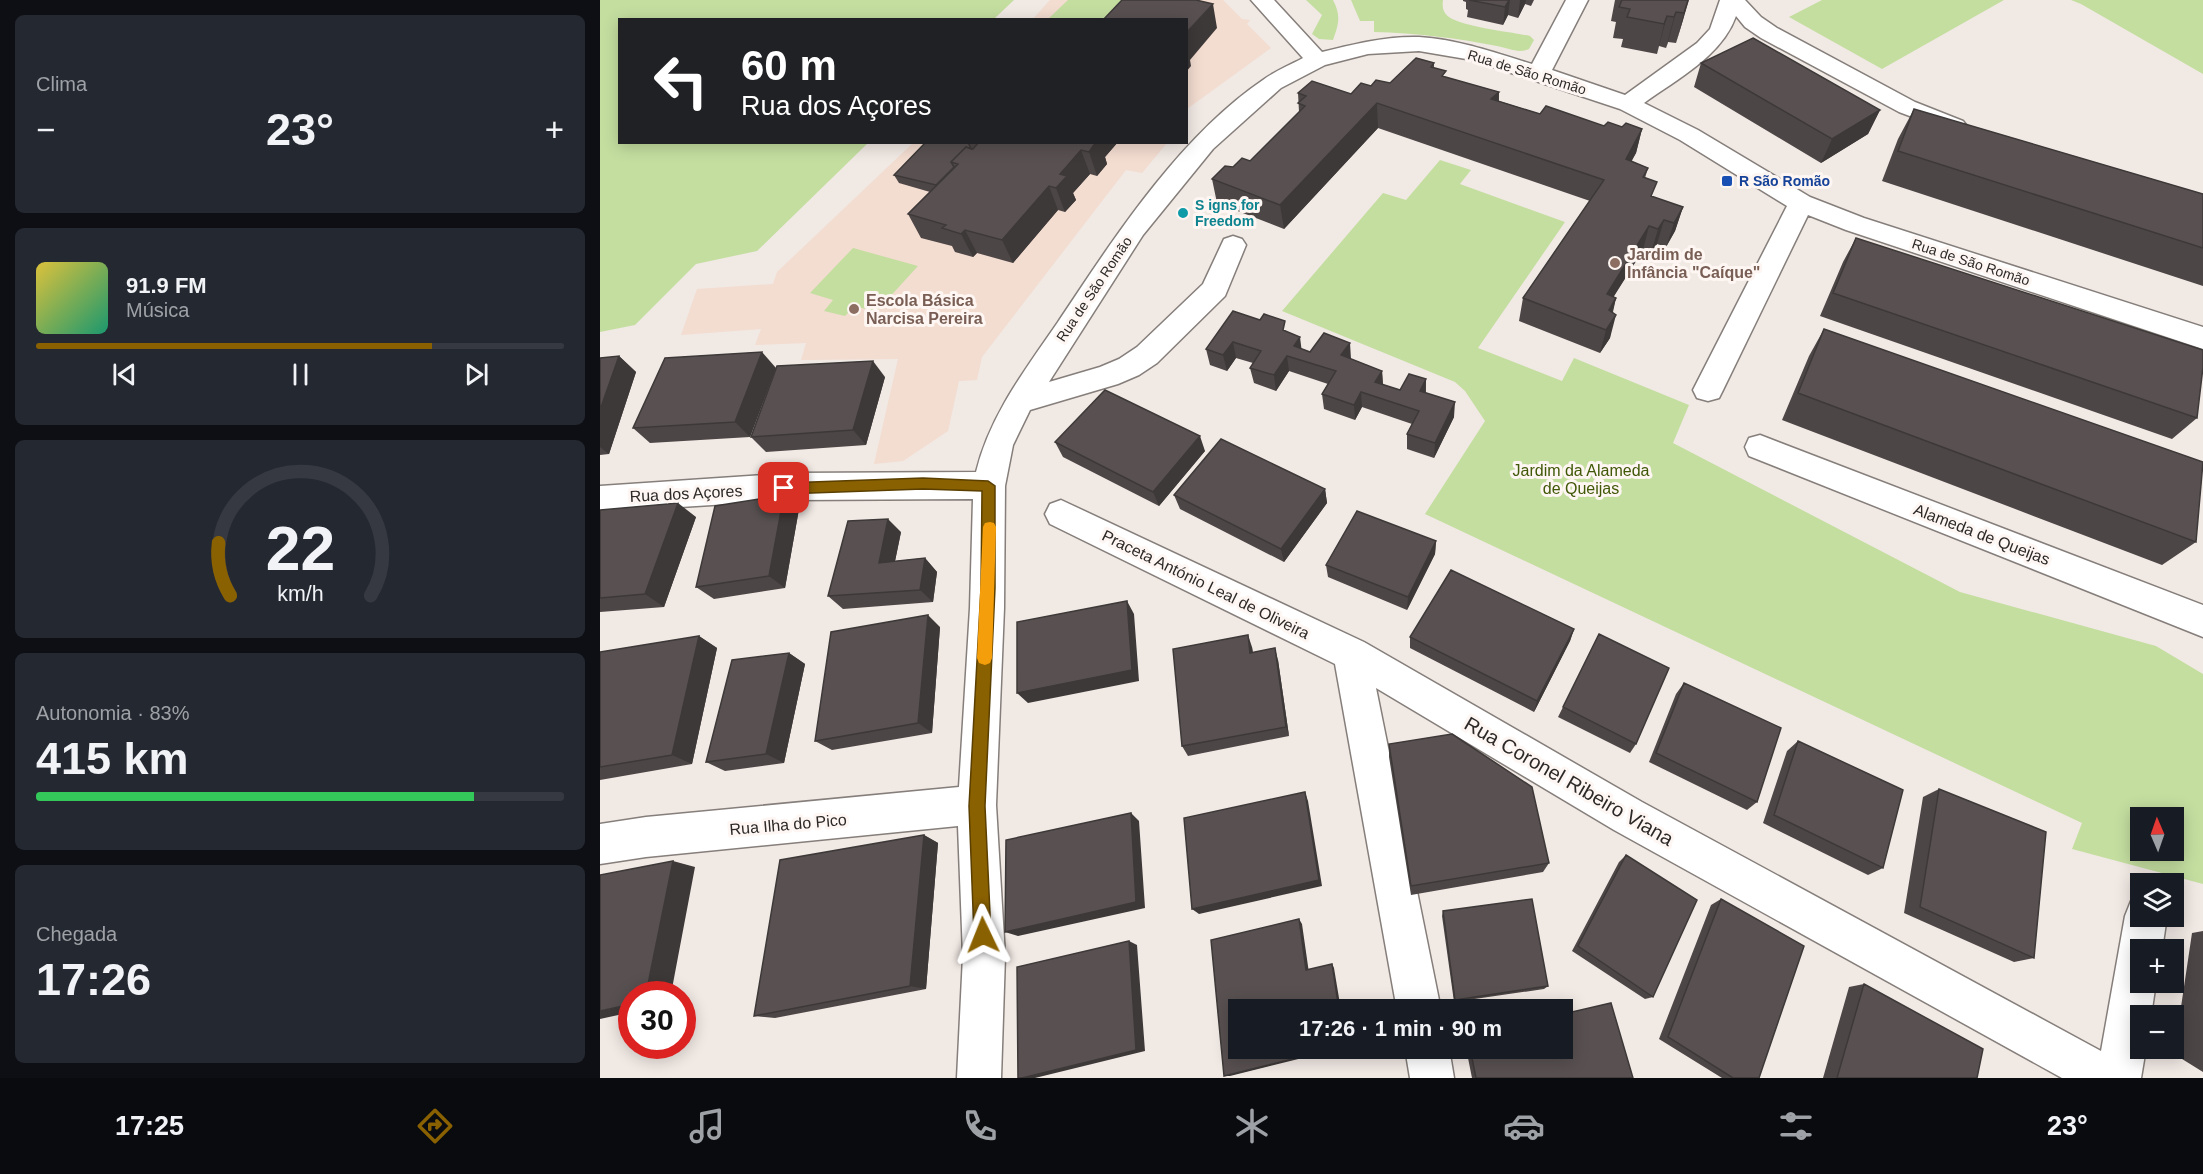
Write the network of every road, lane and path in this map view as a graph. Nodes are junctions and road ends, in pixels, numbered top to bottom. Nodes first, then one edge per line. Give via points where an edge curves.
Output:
1 (1262, 0) edge
2 (1577, 0) edge
3 (1732, 0) edge
4 (1317, 60) junction
5 (1539, 73) junction
6 (1628, 104) junction
7 (1973, 132) edge
8 (1801, 203) junction
9 (1233, 245) dead end
10 (2203, 338) edge
11 (1708, 390) dead end
12 (1021, 400) junction
13 (1760, 447) dead end
14 (988, 486) junction
15 (600, 499) edge
16 (1061, 514) dead end
17 (2203, 621) edge
18 (1351, 654) junction
19 (977, 806) junction
20 (600, 844) edge
21 (2134, 993) edge
22 (1417, 999) edge
23 (1429, 1059) edge
24 (979, 1078) edge
25 (1432, 1078) edge
26 (2107, 1078) edge
27 (2120, 1078) edge

1 - 4 street
2 - 5 street
3 - 6 street via 1720,31 1705,48
3 - 7 street via 1769,33 1917,112
4 - 5 street, Rua de São Romão via 1367,47 1419,44 1475,54
4 - 12 street, Rua de São Romão via 1265,89 1204,144 1134,229
5 - 6 street, Rua de São Romão
6 - 8 street, Rua de São Romão via 1689,135
8 - 10 street, Rua de São Romão
8 - 11 street
9 - 12 street via 1215,289 1147,355 1108,376
12 - 14 street, Rua de São Romão via 1003,430
13 - 17 street, Alameda de Queijas
14 - 15 street, Rua dos Açores via 911,484
14 - 19 street, Rua de São Romão via 989,563
16 - 18 street, Praceta António Leal de Oliveira
18 - 22 street
18 - 26 street, Rua Coronel Ribeiro Viana via 1628,816
19 - 20 street, Rua Ilha do Pico
19 - 24 street, Rua de São Romão via 984,956
21 - 27 street
23 - 25 street

